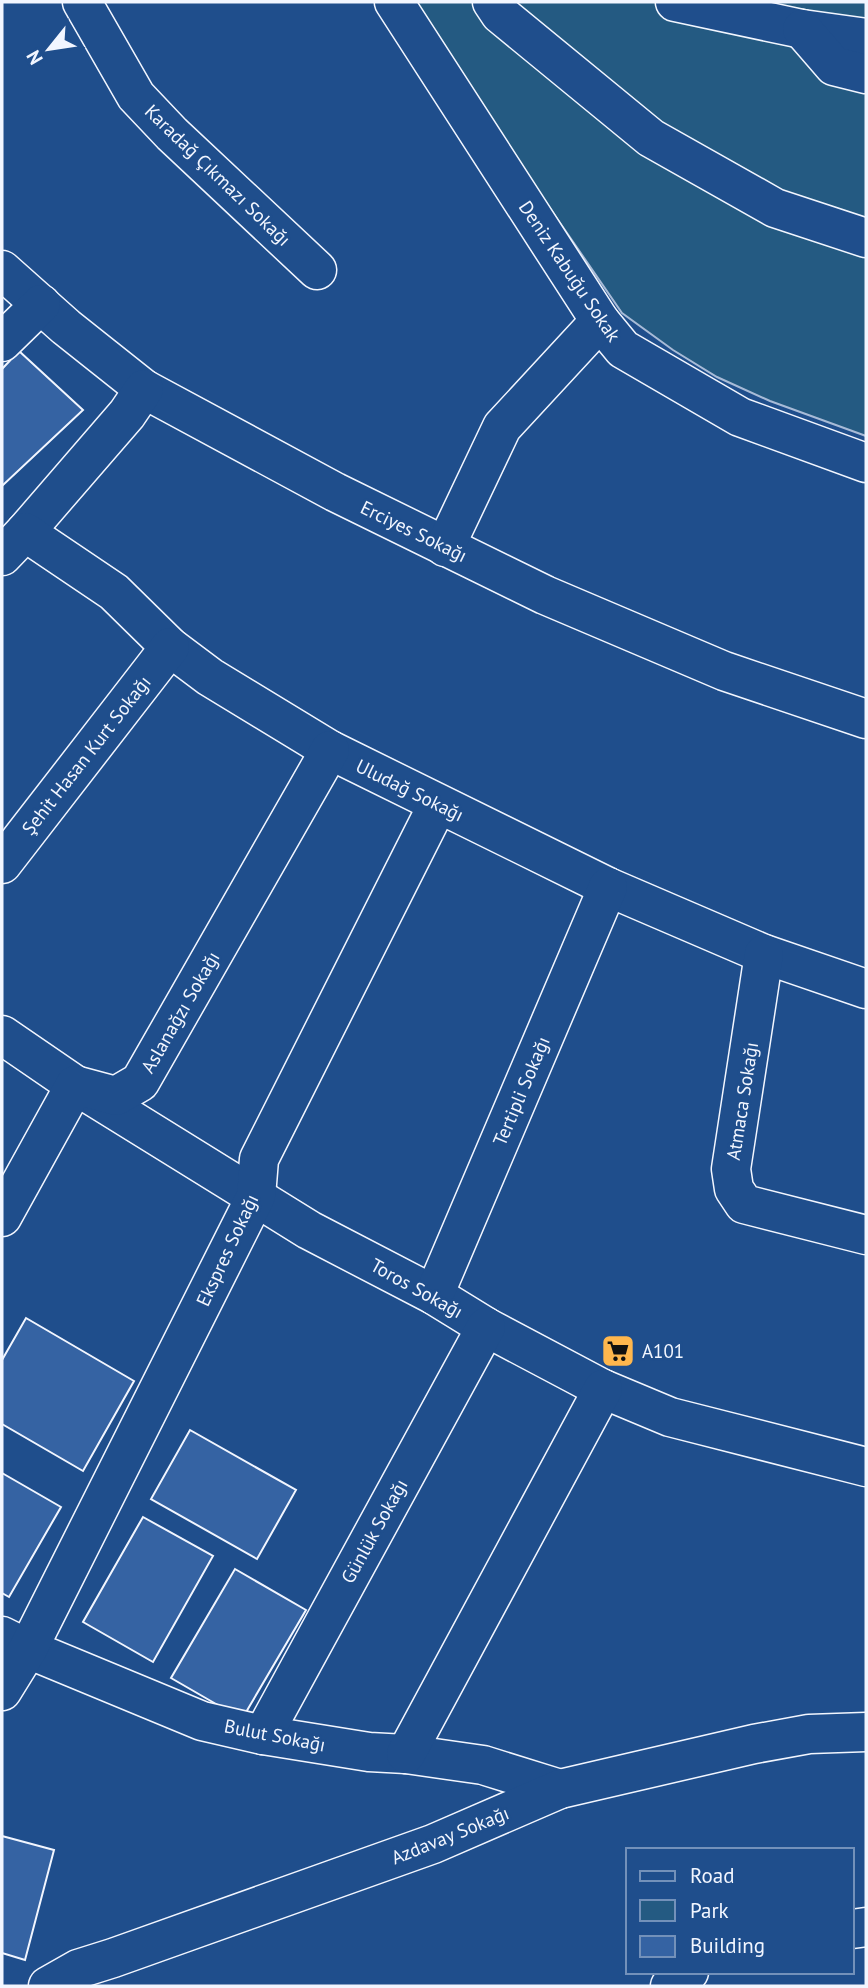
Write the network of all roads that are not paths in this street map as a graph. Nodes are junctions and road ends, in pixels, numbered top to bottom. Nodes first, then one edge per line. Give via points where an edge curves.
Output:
1 (82, 2) edge
2 (394, 2) edge
3 (492, 2) edge
4 (675, 2) edge
5 (802, 29) junction
6 (866, 38) edge
7 (866, 75) edge
8 (866, 237) edge
9 (2, 270) edge
10 (317, 270) dead end
11 (41, 304) junction
12 (600, 321) junction
13 (2, 342) edge
14 (144, 389) junction
15 (866, 463) edge
16 (13, 544) edge
17 (445, 547) junction
18 (170, 647) junction
19 (863, 711) edge
20 (330, 750) junction
21 (438, 804) junction
22 (2, 864) edge
23 (608, 887) junction
24 (764, 954) junction
25 (866, 989) edge
26 (2, 1035) edge
27 (75, 1085) junction
28 (256, 1196) junction
29 (2, 1217) edge
30 (866, 1235) edge
31 (434, 1295) junction
32 (486, 1327) junction
33 (603, 1389) junction
34 (866, 1467) edge
35 (15, 1642) edge
36 (2, 1691) edge
37 (866, 1732) edge
38 (263, 1735) junction
39 (406, 1754) junction
40 (561, 1789) junction
41 (686, 1974) edge
42 (48, 1986) edge
43 (670, 1986) edge

1 - 10 street, Karadağ Çıkmazı Sokağı via 136,96
2 - 12 street, Deniz Kabuğu Sokak
3 - 8 street via 500,14 651,138 775,208
4 - 5 street
5 - 6 street
5 - 7 street via 834,66
9 - 11 street, Erciyes Sokağı
11 - 13 street
11 - 14 street, Erciyes Sokağı
12 - 15 street, Deniz Kabuğu Sokak via 623,349 740,417
12 - 17 street via 502,427
14 - 16 street
14 - 17 street, Erciyes Sokağı
16 - 18 street, Uludağ Sokağı via 114,592
17 - 19 street, Erciyes Sokağı via 724,671
18 - 20 street, Uludağ Sokağı via 210,677
18 - 22 street, Şehit Hasan Kurt Sokağı
20 - 21 street, Uludağ Sokağı
20 - 27 street, Aslanağzı Sokağı via 140,1082 116,1096
21 - 23 street, Uludağ Sokağı
21 - 28 street, Ekspres Sokağı via 259,1159
23 - 24 street, Uludağ Sokağı
23 - 31 street, Tertipli Sokağı
24 - 25 street, Uludağ Sokağı
24 - 30 street, Atmaca Sokağı via 731,1169 734,1189 744,1204
26 - 27 street, Toros Sokağı
27 - 28 street, Toros Sokağı
27 - 29 street
28 - 31 street, Toros Sokağı via 309,1230
28 - 35 street, Ekspres Sokağı
31 - 32 street, Toros Sokağı
32 - 33 street, Toros Sokağı
32 - 38 street, Günlük Sokağı
33 - 34 street, Toros Sokağı via 670,1417
33 - 39 street
35 - 36 street, Ekspres Sokağı
35 - 38 street, Bulut Sokağı via 202,1721
37 - 40 street, Azdavay Sokağı via 809,1734 754,1744
38 - 39 street, Bulut Sokağı
39 - 40 street, Bulut Sokağı via 484,1765
40 - 42 street, Azdavay Sokağı via 433,1844 78,1969
41 - 43 street

